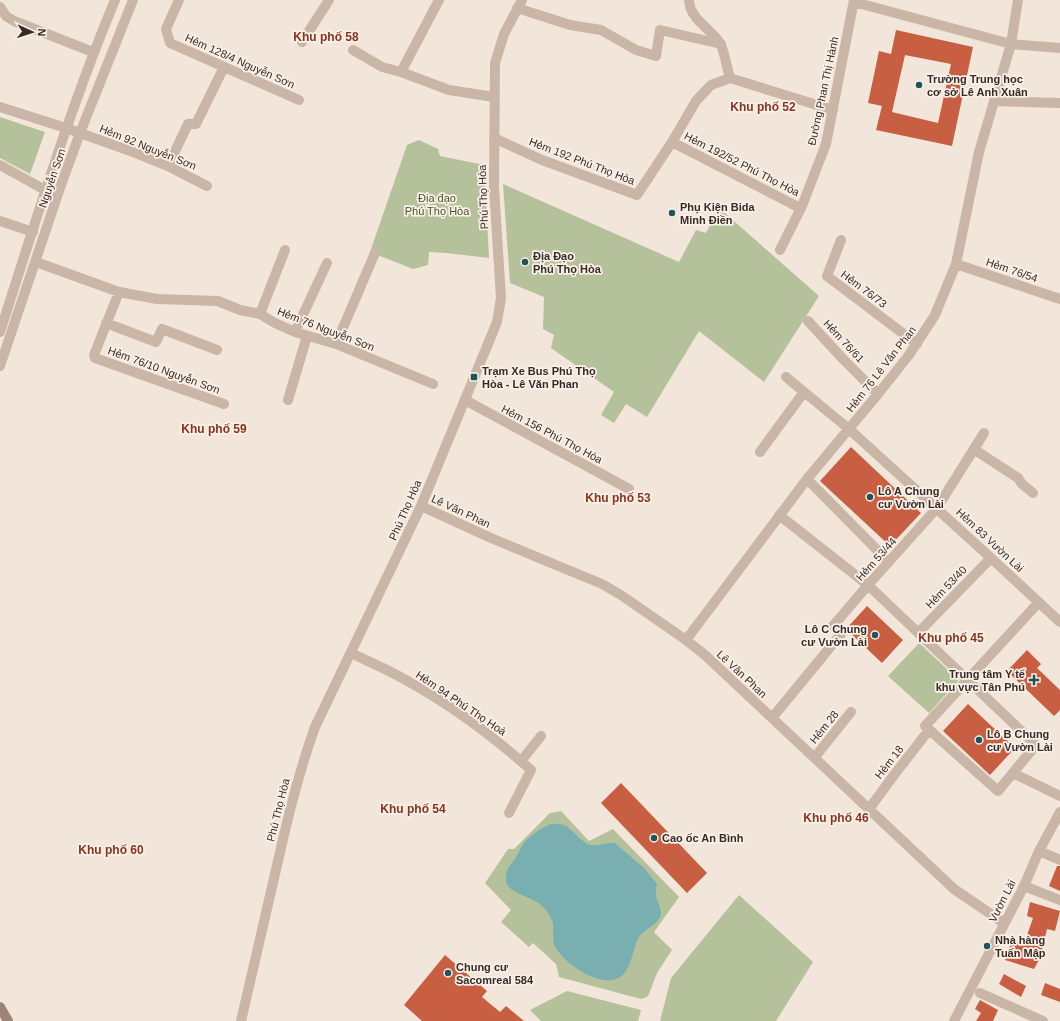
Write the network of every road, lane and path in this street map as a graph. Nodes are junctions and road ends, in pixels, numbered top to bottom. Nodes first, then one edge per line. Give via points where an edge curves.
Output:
1 (115, 0) edge
2 (133, 0) edge
3 (179, 0) edge
4 (329, 0) edge
5 (439, 0) edge
6 (689, 0) edge
7 (1018, 0) edge
8 (854, 1) edge
9 (520, 4) edge
10 (0, 7) edge
11 (302, 42) dead end
12 (721, 44) junction
13 (1011, 44) junction
14 (1060, 48) edge
15 (353, 50) dead end
16 (93, 52) junction
17 (224, 67) junction
18 (401, 72) junction
19 (730, 78) junction
20 (494, 97) junction
21 (299, 100) dead end
22 (994, 101) junction
23 (1060, 103) edge
24 (0, 107) edge
25 (833, 110) junction
26 (66, 128) junction
27 (80, 133) junction
28 (494, 138) junction
29 (672, 142) junction
30 (0, 165) edge
31 (168, 166) junction
32 (207, 186) dead end
33 (45, 190) junction
34 (800, 208) junction
35 (0, 221) edge
36 (33, 232) junction
37 (841, 240) dead end
38 (285, 250) dead end
39 (780, 250) dead end
40 (375, 253) dead end
41 (36, 262) junction
42 (327, 263) dead end
43 (956, 264) junction
44 (119, 292) junction
45 (1060, 299) edge
46 (260, 314) junction
47 (808, 321) dead end
48 (106, 323) junction
49 (0, 332) edge
50 (295, 332) junction
51 (307, 336) junction
52 (336, 344) junction
53 (917, 344) junction
54 (217, 350) dead end
55 (0, 366) edge
56 (786, 377) dead end
57 (433, 384) dead end
58 (804, 392) junction
59 (878, 394) junction
60 (288, 400) dead end
61 (465, 400) junction
62 (224, 404) dead end
63 (849, 429) junction
64 (984, 433) dead end
65 (975, 450) junction
66 (760, 452) dead end
67 (807, 479) junction
68 (629, 489) dead end
69 (1033, 493) dead end
70 (421, 506) junction
71 (937, 508) junction
72 (780, 515) junction
73 (991, 558) junction
74 (889, 562) junction
75 (868, 585) junction
76 (1039, 602) junction
77 (1060, 622) edge
78 (833, 626) dead end
79 (918, 633) junction
80 (841, 634) dead end
81 (686, 640) junction
82 (351, 653) junction
83 (967, 680) junction
84 (851, 712) dead end
85 (772, 718) junction
86 (930, 725) junction
87 (541, 736) dead end
88 (815, 758) junction
89 (521, 761) junction
90 (1013, 773) junction
91 (1060, 796) edge
92 (869, 809) junction
93 (1060, 812) edge
94 (509, 813) dead end
95 (1039, 851) junction
96 (1060, 860) edge
97 (1024, 886) junction
98 (1060, 900) edge
99 (1004, 923) junction
100 (980, 993) dead end
101 (0, 1007) edge
102 (7, 1020) edge
103 (241, 1021) edge
104 (954, 1021) edge
105 (1044, 1021) edge

1 - 16 street, Nguyễn Sơn
2 - 27 street, Nguyễn Sơn
3 - 17 street, Hẻm 128/4 Nguyễn Sơn via 166,29 170,43
4 - 11 street
5 - 18 street
6 - 12 street via 689,6 697,18
7 - 13 street, Hẻm 76 Lê Văn Phan
8 - 13 street
8 - 25 street, Đường Phan Thị Hành
9 - 12 street via 570,24 601,30 636,50 656,56 660,30
9 - 20 street, Phú Thọ Hòa via 504,34 496,63
10 - 16 street via 6,16 14,20
12 - 19 street
13 - 14 street
13 - 22 street, Hẻm 76 Lê Văn Phan
15 - 18 street via 382,67
16 - 26 street, Nguyễn Sơn
17 - 21 street, Hẻm 128/4 Nguyễn Sơn
17 - 31 street via 196,124 188,124
18 - 20 street via 449,90
19 - 25 street
19 - 29 street, Hẻm 192 Phú Thọ Hòa via 711,84 696,101
20 - 28 street, Phú Thọ Hòa
22 - 23 street
22 - 43 street, Hẻm 76 Lê Văn Phan via 979,152
24 - 26 street, Hẻm 92 Nguyễn Sơn
25 - 34 street, Đường Phan Thị Hành via 826,144
26 - 27 street, Hẻm 92 Nguyễn Sơn
26 - 33 street, Nguyễn Sơn
27 - 31 street, Hẻm 92 Nguyễn Sơn
27 - 41 street, Nguyễn Sơn
28 - 29 street, Hẻm 192 Phú Thọ Hòa via 542,160 637,195
28 - 61 street, Phú Thọ Hòa via 494,194 501,303 497,322
29 - 34 street, Hẻm 192/52 Phú Thọ Hòa
30 - 33 street
31 - 32 street, Hẻm 92 Nguyễn Sơn
33 - 36 street, Nguyễn Sơn
34 - 39 street, Đường Phan Thị Hành
35 - 36 street
36 - 49 street, Nguyễn Sơn
37 - 53 street, Hẻm 76/73 via 827,276
38 - 46 street
40 - 52 street
41 - 44 street, Hẻm 76 Nguyễn Sơn
41 - 55 street, Nguyễn Sơn
42 - 50 street
43 - 45 street, Hẻm 76/54
43 - 53 street, Hẻm 76 Lê Văn Phan via 935,316
44 - 46 street, Hẻm 76 Nguyễn Sơn via 157,299 218,301 240,310
44 - 48 street, Hẻm 76/10 Nguyễn Sơn
46 - 50 street, Hẻm 76 Nguyễn Sơn
47 - 59 street, Hẻm 76/61
48 - 54 street via 156,342 162,329
48 - 62 street, Hẻm 76/10 Nguyễn Sơn via 95,358
50 - 51 street, Hẻm 76 Nguyễn Sơn
51 - 52 street, Hẻm 76 Nguyễn Sơn
51 - 60 street
52 - 57 street, Hẻm 76 Nguyễn Sơn
53 - 59 street, Hẻm 76 Lê Văn Phan
56 - 58 street, Hẻm 83 Vườn Lài
58 - 63 street, Hẻm 83 Vườn Lài
58 - 66 street
59 - 63 street, Hẻm 76 Lê Văn Phan
61 - 68 street, Hẻm 156 Phú Thọ Hòa
61 - 70 street, Phú Thọ Hòa
63 - 67 street, Hẻm 76 Lê Văn Phan
63 - 71 street, Hẻm 83 Vườn Lài
64 - 65 street, Hẻm 53/44
65 - 69 street via 1018,478
65 - 71 street, Hẻm 53/44
67 - 72 street, Hẻm 76 Lê Văn Phan
67 - 74 street
70 - 81 street, Lê Văn Phan via 602,584
70 - 82 street, Phú Thọ Hòa
71 - 73 street, Hẻm 83 Vườn Lài
71 - 74 street, Hẻm 53/44
72 - 75 street
72 - 81 street, Hẻm 76 Lê Văn Phan
73 - 76 street, Hẻm 83 Vườn Lài
73 - 79 street, Hẻm 53/40
74 - 75 street, Hẻm 53/44
75 - 78 street, Hẻm 53/44
75 - 79 street
76 - 77 street, Hẻm 83 Vườn Lài
76 - 83 street, Hẻm 18
79 - 83 street
80 - 85 street
81 - 85 street, Lê Văn Phan
82 - 89 street, Hẻm 94 Phú Thọ Hoà via 403,678 456,711
82 - 103 street, Phú Thọ Hòa via 315,727 300,771
83 - 86 street, Hẻm 18
83 - 90 street via 1036,745
84 - 88 street, Hẻm 28
85 - 88 street, Lê Văn Phan
86 - 90 street via 998,791
86 - 92 street, Hẻm 18
87 - 89 street
88 - 92 street, Lê Văn Phan
89 - 94 street, Hẻm 94 Phú Thọ Hoà via 531,770
90 - 91 street
92 - 99 street, Lê Văn Phan via 954,889
93 - 95 street, Vườn Lài
95 - 96 street
95 - 97 street, Vườn Lài
97 - 98 street
97 - 99 street, Vườn Lài
99 - 104 street, Vườn Lài
100 - 105 street
101 - 102 main road

